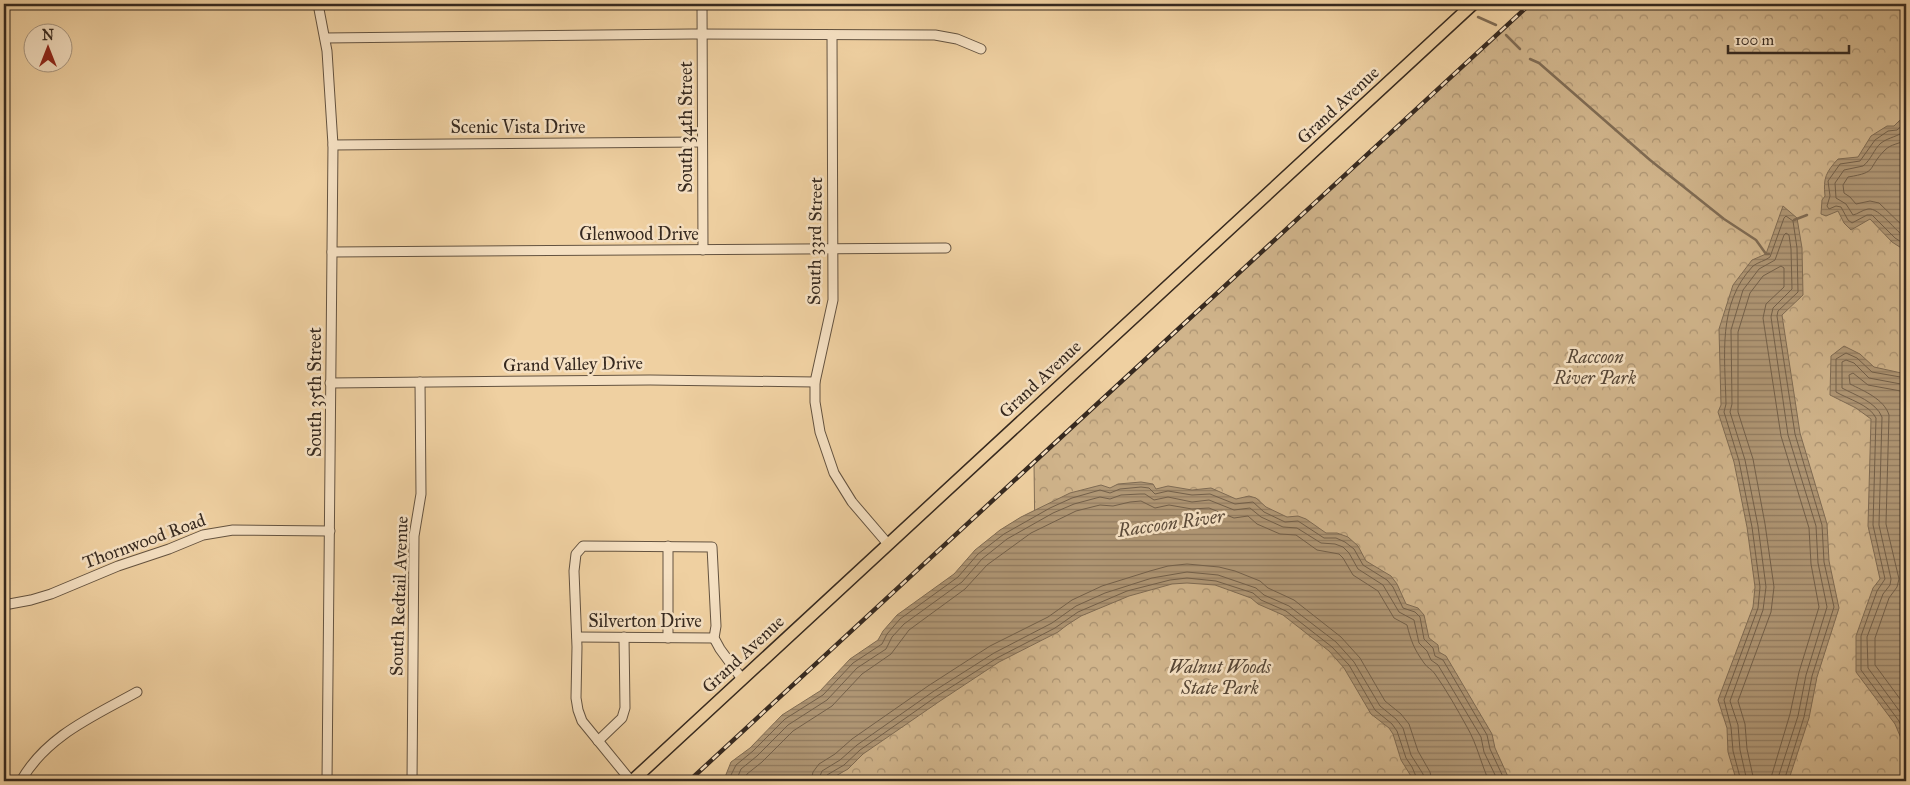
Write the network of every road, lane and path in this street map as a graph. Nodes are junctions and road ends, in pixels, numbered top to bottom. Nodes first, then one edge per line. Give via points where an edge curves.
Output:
1 (318, 4) edge
2 (702, 4) edge
3 (1473, 4) edge
4 (702, 34) junction
5 (832, 35) junction
6 (325, 38) junction
7 (981, 49) dead end
8 (702, 142) junction
9 (333, 144) junction
10 (946, 248) dead end
11 (832, 249) junction
12 (703, 250) junction
13 (332, 252) junction
14 (420, 382) junction
15 (815, 382) junction
16 (330, 383) junction
17 (330, 531) junction
18 (888, 544) junction
19 (668, 546) junction
20 (4, 605) edge
21 (576, 637) junction
22 (624, 637) junction
23 (668, 638) junction
24 (714, 638) junction
25 (742, 679) junction
26 (137, 692) dead end
27 (598, 741) junction
28 (21, 781) edge
29 (327, 781) edge
30 (412, 781) edge
31 (631, 781) edge

1 - 6 street, South 35th Street
2 - 4 street, South 34th Street
3 - 18 main road, Grand Avenue
4 - 5 street
4 - 6 street
4 - 8 street, South 34th Street
5 - 7 street via 934,35 957,39
5 - 11 street, South 33rd Street
6 - 9 street, South 35th Street
8 - 9 street, Scenic Vista Drive
8 - 12 street, South 34th Street
9 - 13 street, South 35th Street
10 - 11 street, Glenwood Drive
11 - 12 street, Glenwood Drive
11 - 15 street, South 33rd Street via 833,300
12 - 13 street, Glenwood Drive
13 - 16 street, South 35th Street
14 - 15 street, Grand Valley Drive
14 - 16 street, Grand Valley Drive
14 - 30 street, South Redtail Avenue via 422,494 414,536
15 - 18 street, South 33rd Street via 820,432 834,473 852,502
16 - 17 street, South 35th Street
17 - 20 street, Thornwood Road via 233,530 203,535 51,594
17 - 29 street, South 35th Street
18 - 25 main road, Grand Avenue
19 - 21 street via 583,546 576,554 574,571
19 - 23 street
19 - 24 street via 712,547
21 - 22 street, Silverton Drive
21 - 27 street via 578,710 582,721
22 - 23 street, Silverton Drive
22 - 27 street via 625,708 622,718
23 - 24 street, Silverton Drive
24 - 25 street
25 - 31 main road, Grand Avenue
26 - 28 street via 55,740
27 - 31 street

